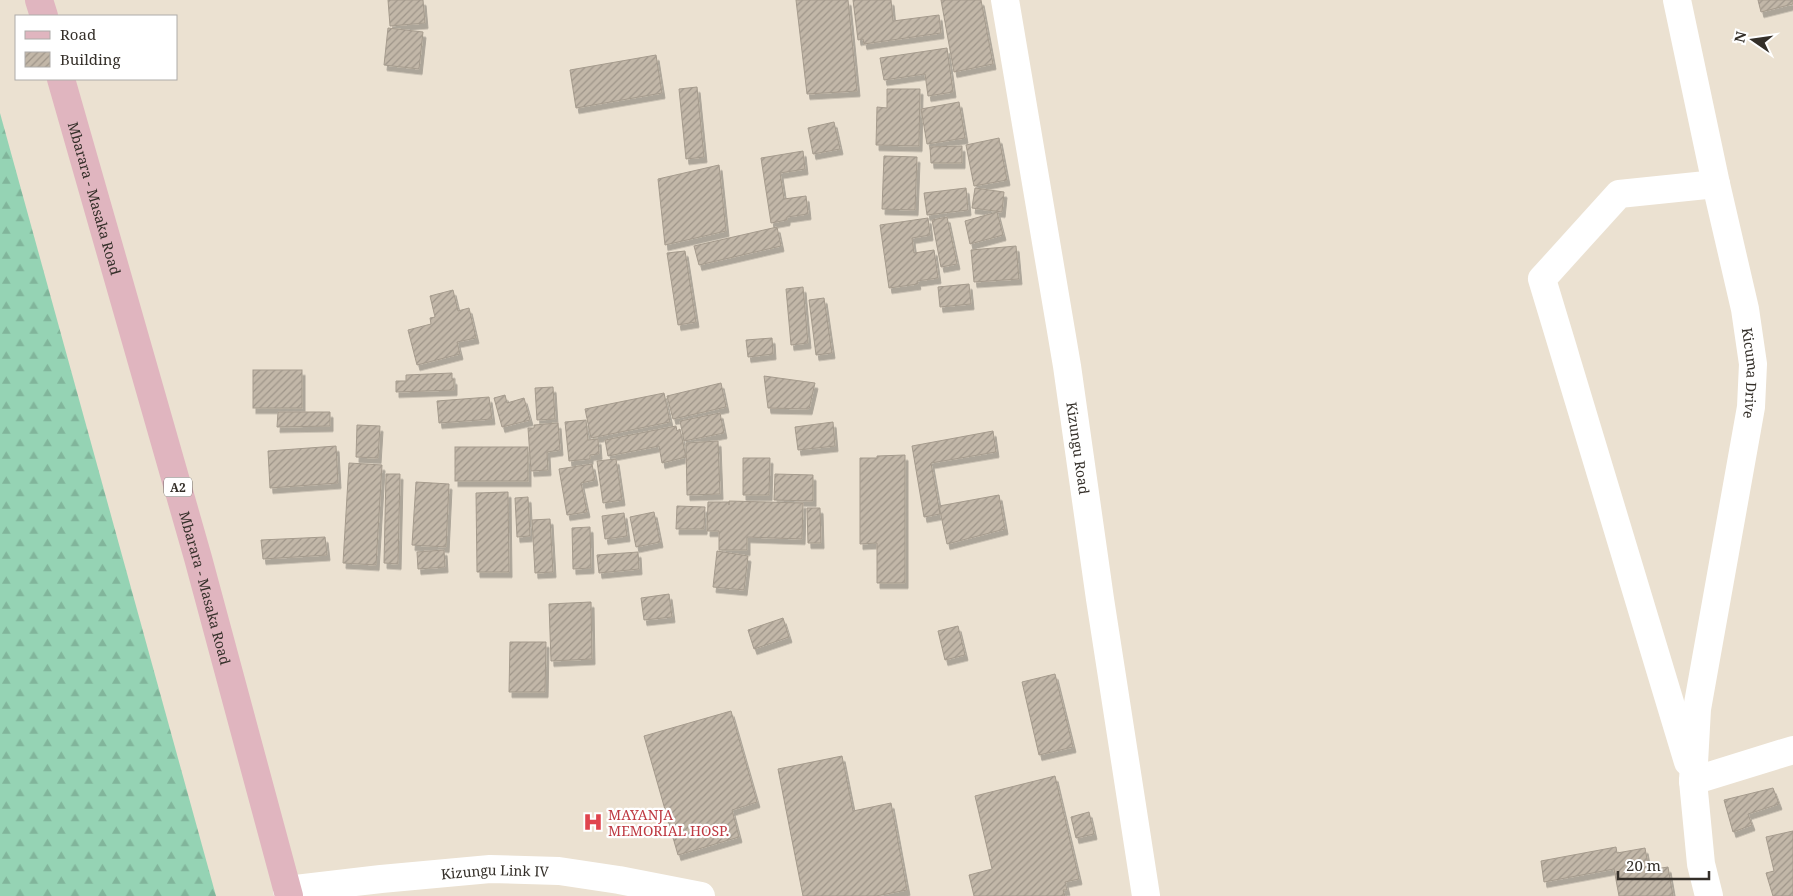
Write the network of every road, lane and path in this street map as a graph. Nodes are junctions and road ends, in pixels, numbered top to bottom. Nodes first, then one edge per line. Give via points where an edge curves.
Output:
1 (39, 0) edge
2 (1005, 0) edge
3 (1678, 0) edge
4 (44, 15) edge
5 (61, 80) edge
6 (1716, 184) junction
7 (1793, 750) edge
8 (1693, 780) junction
9 (288, 893) edge
10 (701, 896) edge
11 (1146, 896) edge
12 (1709, 896) edge

1 - 4 main road
2 - 11 street, Kizungu Road via 1067,366
3 - 6 street, Kicuma Drive
5 - 9 main road, Mbarara - Masaka Road / A2 via 198,558
6 - 8 street, Kicuma Drive via 1745,309 1753,364 1751,407 1697,709
6 - 8 street via 1620,194 1542,279
7 - 8 street
8 - 12 street via 1701,864
9 - 10 street, Kizungu Link IV via 381,879 490,869 559,870

